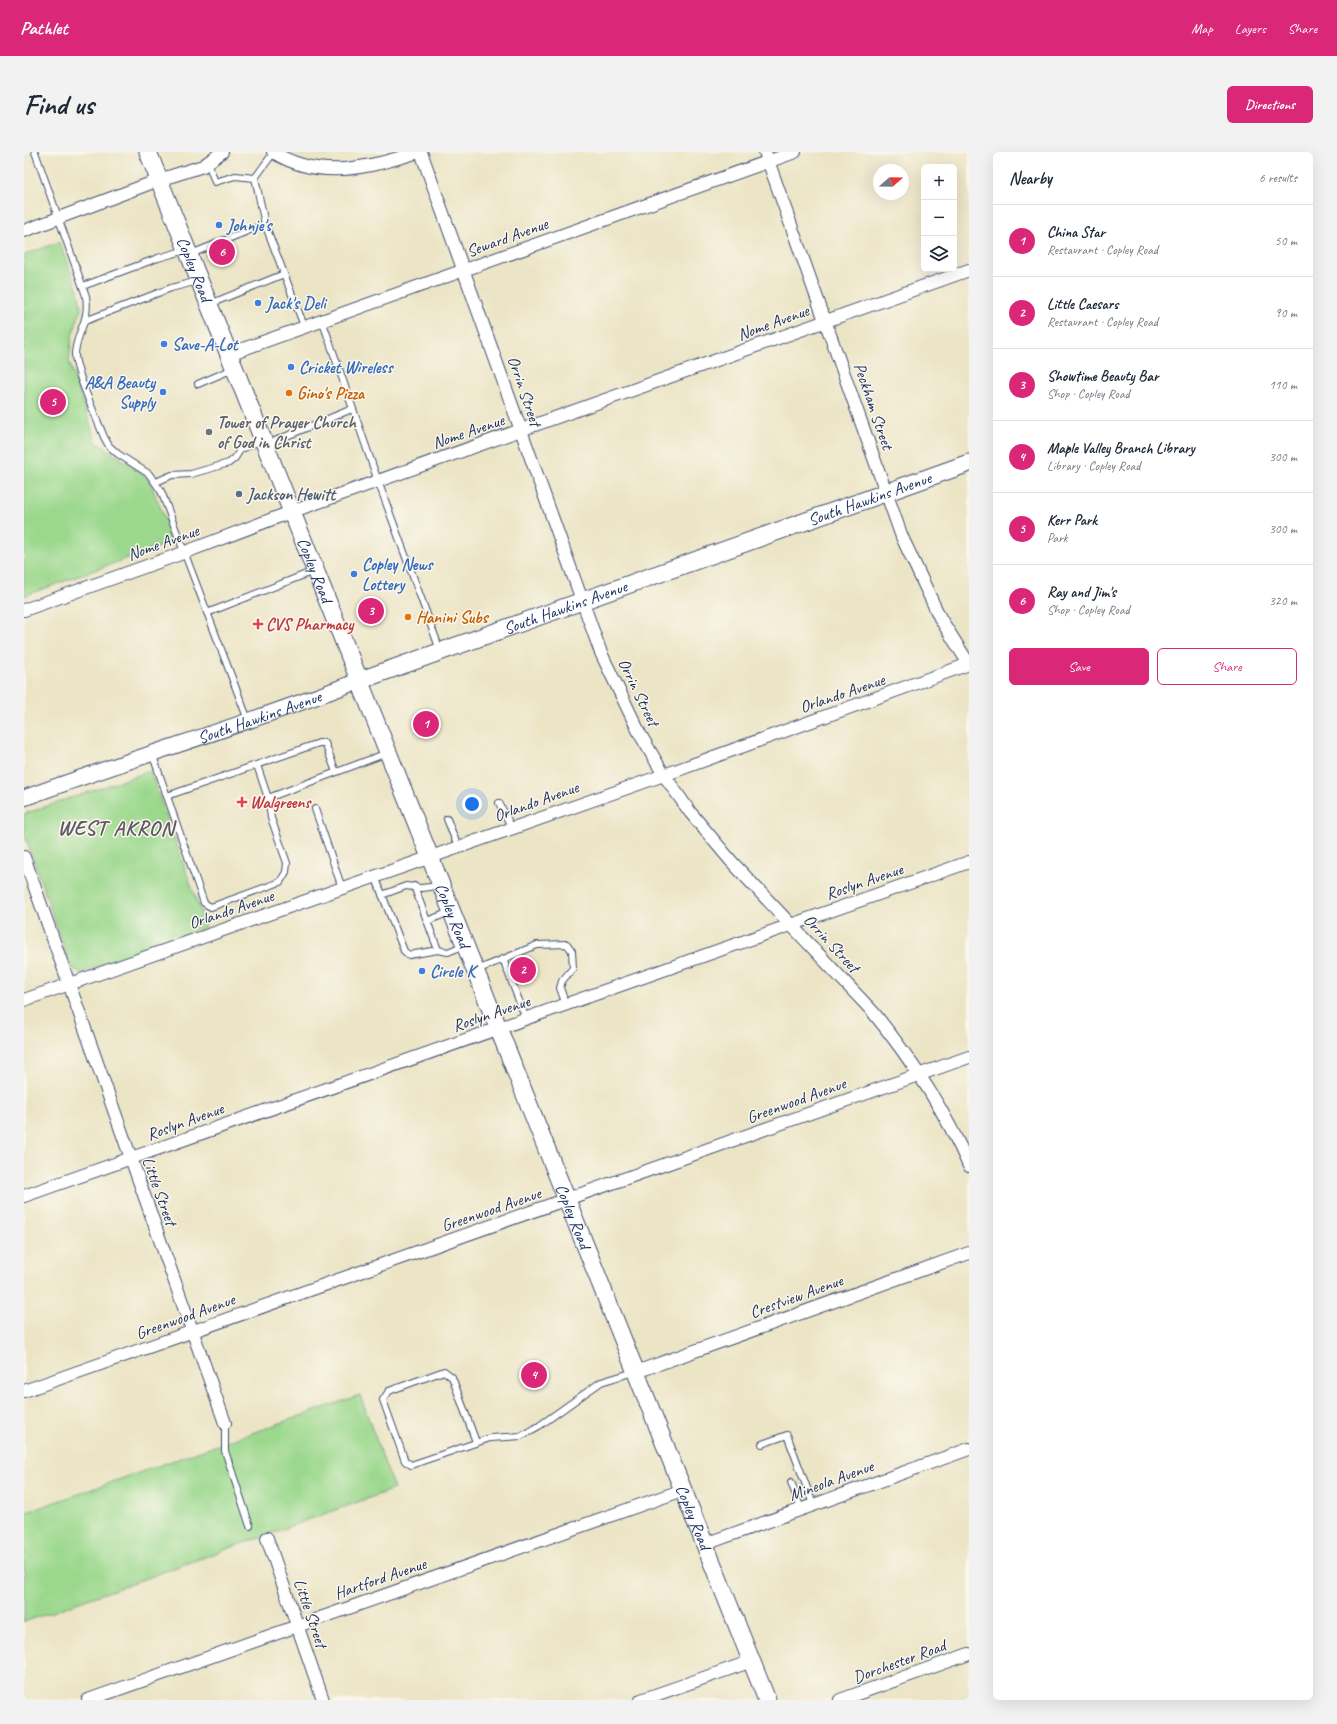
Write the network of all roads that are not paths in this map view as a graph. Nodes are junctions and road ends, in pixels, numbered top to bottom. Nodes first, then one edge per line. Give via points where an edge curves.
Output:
1 (34, 152) edge
2 (148, 152) edge
3 (274, 152) edge
4 (420, 152) edge
5 (795, 152) edge
6 (215, 156) edge
7 (766, 157) edge
8 (254, 178) junction
9 (160, 180) junction
10 (59, 218) junction
11 (265, 224) junction
12 (24, 232) edge
13 (188, 252) junction
14 (969, 270) edge
15 (464, 271) junction
16 (284, 274) junction
17 (200, 280) junction
18 (83, 286) junction
19 (209, 304) junction
20 (322, 320) junction
21 (86, 321) junction
22 (826, 321) junction
23 (304, 326) junction
24 (232, 361) junction
25 (198, 384) dead end
26 (352, 409) junction
27 (521, 430) junction
28 (264, 443) junction
29 (969, 463) edge
30 (378, 481) junction
31 (156, 482) junction
32 (886, 492) junction
33 (290, 512) junction
34 (184, 553) junction
35 (314, 571) junction
36 (581, 601) junction
37 (24, 610) edge
38 (207, 613) junction
39 (441, 652) junction
40 (969, 664) edge
41 (358, 681) junction
42 (248, 720) junction
43 (152, 752) junction
44 (387, 753) junction
45 (256, 765) junction
46 (336, 772) junction
47 (664, 775) junction
48 (167, 796) junction
49 (24, 798) edge
50 (268, 798) junction
51 (499, 803) dead end
52 (315, 809) dead end
53 (447, 818) dead end
54 (512, 828) junction
55 (458, 847) junction
56 (24, 857) edge
57 (430, 857) junction
58 (969, 862) edge
59 (375, 876) junction
60 (440, 883) junction
61 (414, 886) junction
62 (342, 888) junction
63 (382, 895) junction
64 (452, 912) junction
65 (427, 921) junction
66 (791, 924) junction
67 (465, 945) junction
68 (438, 950) junction
69 (503, 959) junction
70 (475, 970) junction
71 (69, 984) junction
72 (24, 1000) edge
73 (566, 1005) junction
74 (526, 1019) junction
75 (499, 1028) junction
76 (969, 1057) edge
77 (919, 1074) junction
78 (131, 1159) junction
79 (969, 1166) edge
80 (24, 1196) edge
81 (567, 1200) junction
82 (969, 1253) edge
83 (193, 1332) junction
84 (636, 1372) junction
85 (24, 1391) edge
86 (225, 1423) joint
87 (476, 1442) junction
88 (762, 1444) dead end
89 (969, 1449) edge
90 (791, 1482) dead end
91 (684, 1490) junction
92 (814, 1504) junction
93 (801, 1509) junction
94 (250, 1526) dead end
95 (267, 1538) dead end
96 (705, 1544) junction
97 (297, 1625) junction
98 (969, 1654) edge
99 (752, 1661) junction
100 (88, 1700) edge
101 (323, 1700) edge
102 (641, 1700) edge
103 (767, 1700) edge
104 (840, 1700) edge

1 - 10 lane
2 - 9 main road, Copley Road
3 - 4 street via 298,165 336,169 378,164
3 - 8 lane
4 - 15 street, Orrin Street
5 - 7 street, Seward Avenue
6 - 8 lane via 215,182 235,176
6 - 9 street
7 - 15 street, Seward Avenue
7 - 22 street, Peckham Street
8 - 11 lane
9 - 10 street
9 - 13 main road, Copley Road
10 - 12 street
10 - 18 lane
11 - 13 lane
11 - 16 lane
13 - 17 main road, Copley Road
13 - 18 lane via 158,258
14 - 22 street, Nome Avenue
15 - 20 street, Seward Avenue
15 - 27 street, Orrin Street
16 - 19 lane
16 - 23 lane
17 - 19 main road, Copley Road
17 - 21 lane via 171,288
18 - 21 lane via 87,306
19 - 24 main road, Copley Road
20 - 23 street, Seward Avenue
20 - 26 lane
21 - 31 lane via 78,341 75,363 104,437 113,450 144,470
22 - 27 street, Nome Avenue
22 - 32 street, Peckham Street
23 - 24 street, Seward Avenue
24 - 25 lane
24 - 28 main road, Copley Road
26 - 28 lane
26 - 30 lane
27 - 30 street, Nome Avenue
27 - 36 street, Orrin Street
28 - 31 lane via 240,450 229,463 191,474 172,475
28 - 33 main road, Copley Road
29 - 32 main road, South Hawkins Avenue
30 - 33 street, Nome Avenue
30 - 39 lane
31 - 34 lane
32 - 36 main road, South Hawkins Avenue
32 - 40 street, Peckham Street via 918,573 940,618
33 - 34 street, Nome Avenue
33 - 35 main road, Copley Road
34 - 37 street, Nome Avenue
34 - 38 lane
35 - 38 lane
35 - 41 main road, Copley Road
36 - 39 main road, South Hawkins Avenue
36 - 47 street, Orrin Street via 609,672
38 - 42 lane
39 - 41 main road, South Hawkins Avenue
40 - 47 street, Orlando Avenue
41 - 42 street, South Hawkins Avenue
41 - 44 main road, Copley Road
42 - 43 street, South Hawkins Avenue
43 - 48 lane
43 - 49 street, South Hawkins Avenue
44 - 46 lane
44 - 57 main road, Copley Road
45 - 46 lane via 325,743
45 - 48 lane
45 - 50 lane
46 - 50 lane
47 - 54 street, Orlando Avenue
47 - 66 street, Orrin Street via 690,812
48 - 50 lane via 204,903 211,907 280,882 286,872 287,864 271,818
51 - 54 lane
52 - 62 lane
53 - 55 lane
54 - 55 street, Orlando Avenue
55 - 57 street, Orlando Avenue
56 - 71 street, Little Street
57 - 59 street, Orlando Avenue
57 - 60 main road, Copley Road
58 - 66 street, Roslyn Avenue
59 - 62 street, Orlando Avenue
59 - 63 lane
60 - 61 lane via 430,888
60 - 64 main road, Copley Road
61 - 63 lane via 406,886
61 - 65 lane
62 - 71 street, Orlando Avenue
63 - 68 lane via 404,951 409,955
64 - 65 lane
64 - 67 main road, Copley Road
65 - 68 lane
66 - 73 street, Roslyn Avenue
66 - 77 street, Orrin Street via 873,1012
67 - 68 lane via 448,952
67 - 70 main road, Copley Road
69 - 70 lane
69 - 73 lane via 537,945 567,944 572,951 573,968 562,981 560,988
69 - 74 lane
70 - 75 main road, Copley Road
71 - 72 street, Orlando Avenue
71 - 78 street, Little Street
73 - 74 street, Roslyn Avenue
74 - 75 street, Roslyn Avenue
75 - 78 street, Roslyn Avenue
75 - 81 main road, Copley Road
76 - 77 street, Greenwood Avenue
77 - 79 street, Orrin Street
77 - 81 street, Greenwood Avenue
78 - 80 street, Roslyn Avenue
78 - 83 street, Little Street
81 - 83 street, Greenwood Avenue
81 - 84 main road, Copley Road
82 - 84 street, Crestview Avenue
83 - 85 street, Greenwood Avenue
83 - 86 street, Little Street
84 - 87 lane via 601,1382 521,1436 490,1438
84 - 91 main road, Copley Road
86 - 94 lane via 225,1451
87 - 87 lane via 411,1465 405,1461 383,1400 389,1391 444,1371 452,1377
88 - 92 lane via 787,1435
89 - 92 street, Mineola Avenue
90 - 93 lane
91 - 96 main road, Copley Road
91 - 97 street, Hartford Avenue
92 - 93 street, Mineola Avenue
93 - 96 street, Mineola Avenue
95 - 97 street, Little Street
96 - 99 main road, Copley Road
97 - 100 street, Hartford Avenue
97 - 101 street, Little Street
98 - 104 street, Dorchester Road
99 - 102 street
99 - 103 main road, Copley Road

